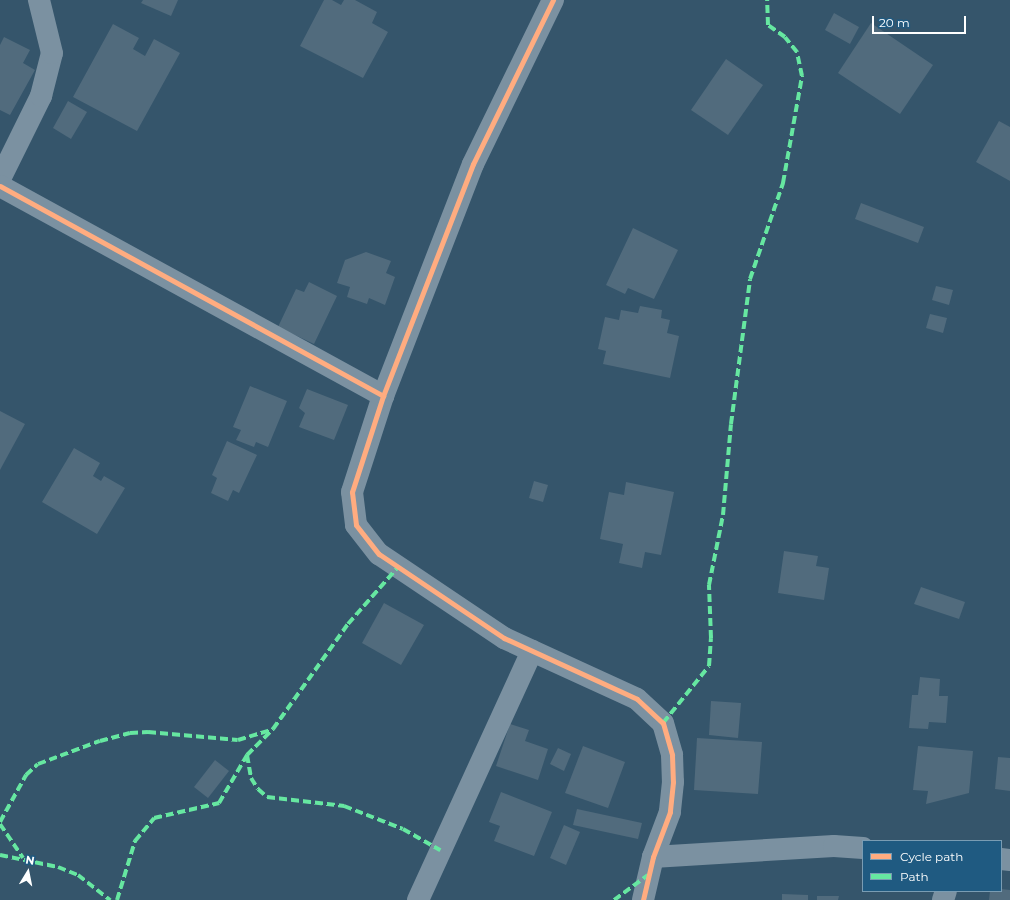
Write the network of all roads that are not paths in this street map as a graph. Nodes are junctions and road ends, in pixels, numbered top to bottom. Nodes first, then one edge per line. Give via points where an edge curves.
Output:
1 (39, 0) edge
2 (553, 0) edge
3 (0, 179) edge
4 (0, 186) edge
5 (383, 396) junction
6 (532, 650) junction
7 (862, 848) edge
8 (653, 857) junction
9 (418, 900) edge
10 (643, 900) edge

1 - 3 street via 52,53 41,96
2 - 5 street via 473,164
4 - 5 street
5 - 6 street via 352,492 356,525 379,554 504,638
6 - 8 street via 637,699 663,723 672,755 673,782 670,812
6 - 9 street
7 - 8 street via 834,846
8 - 10 street

